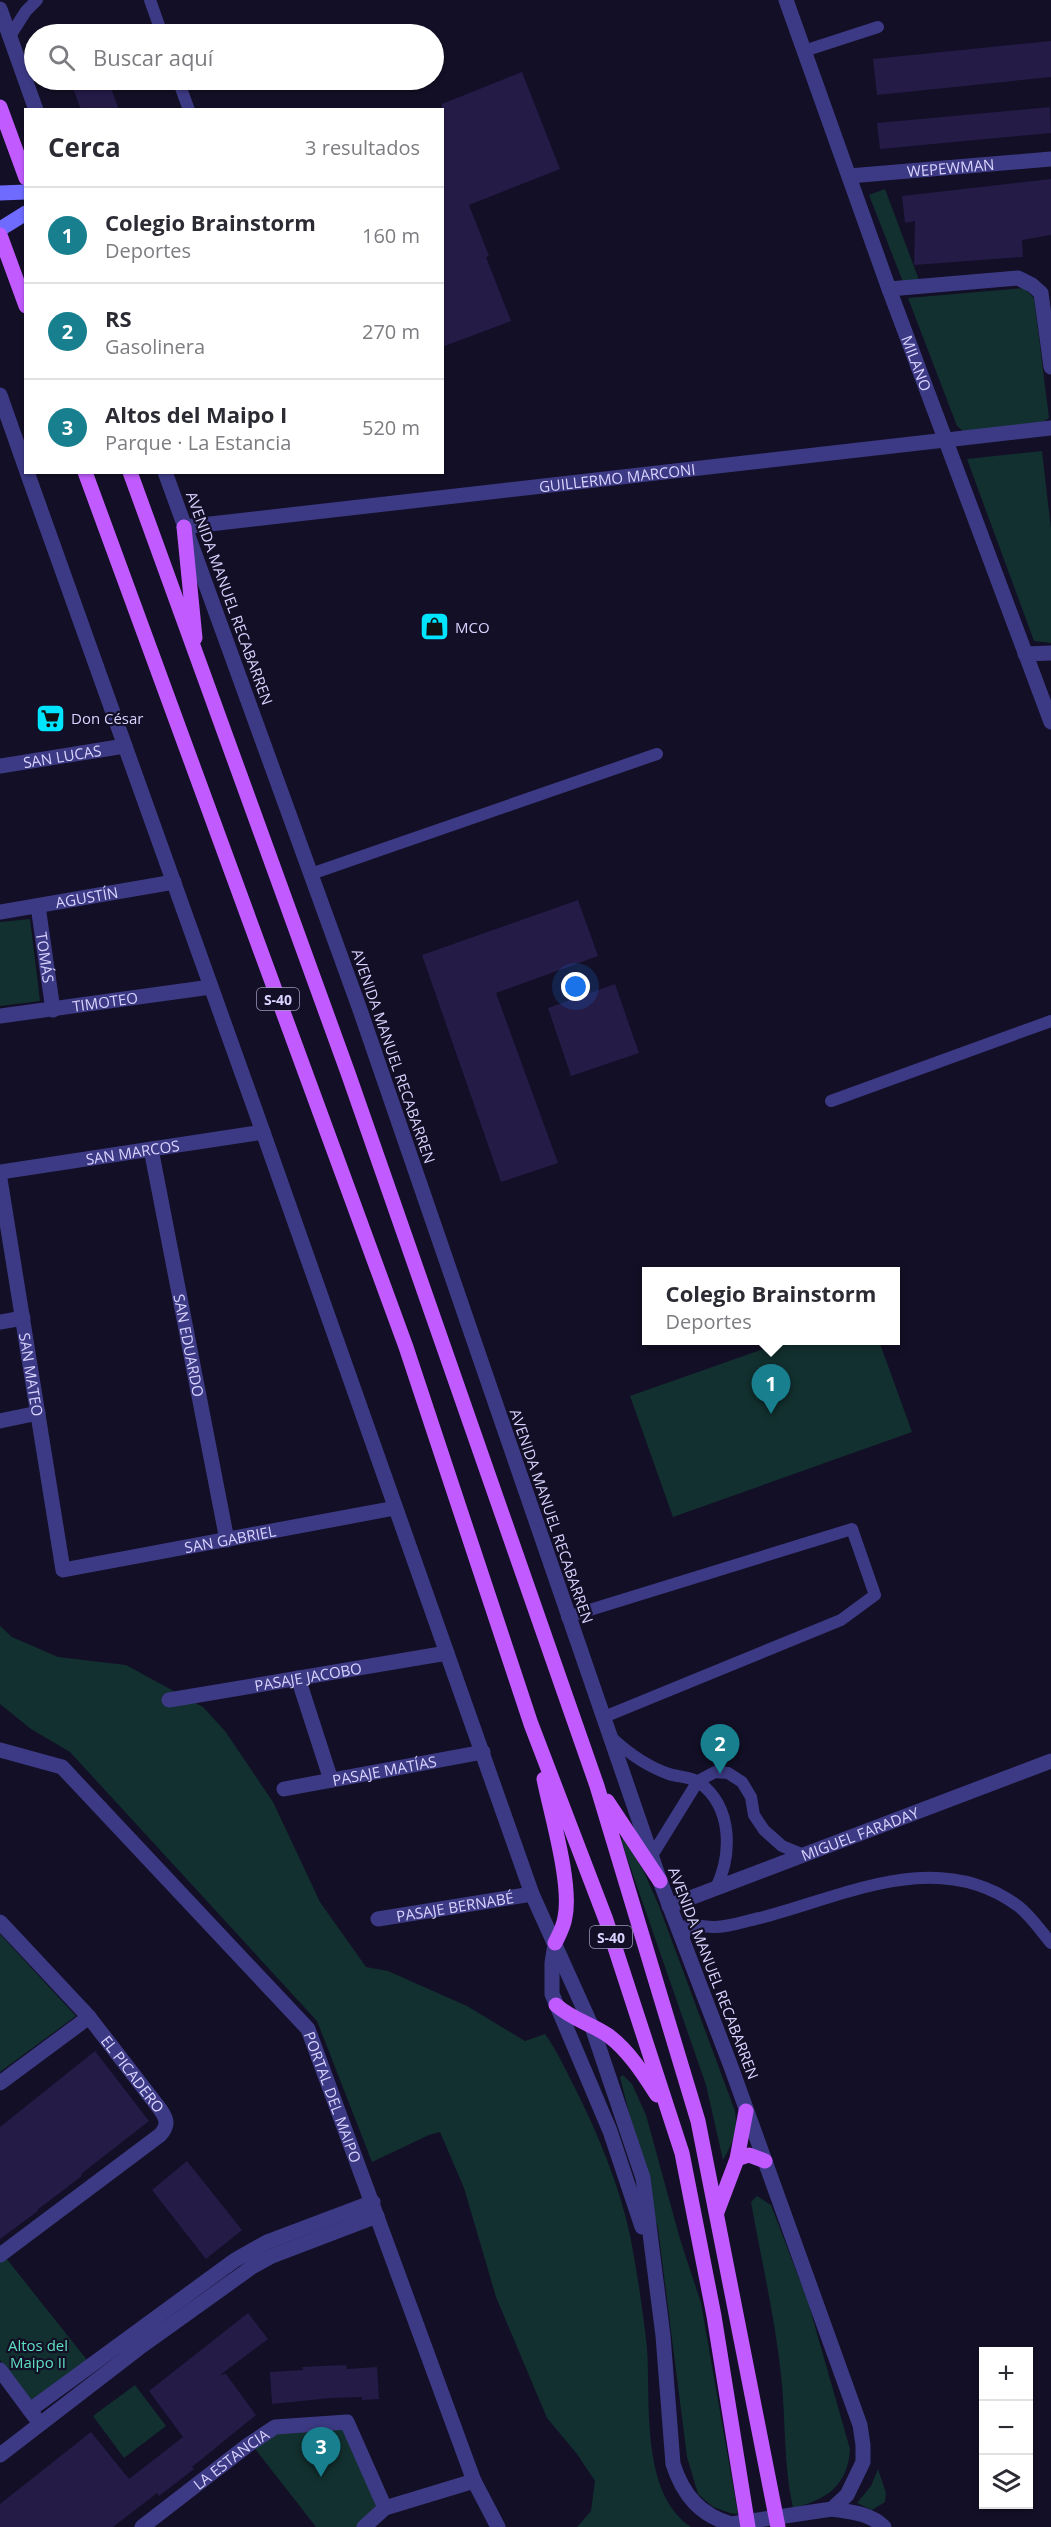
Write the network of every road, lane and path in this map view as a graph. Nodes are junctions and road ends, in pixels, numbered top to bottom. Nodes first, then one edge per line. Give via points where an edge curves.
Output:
1 (37, 0) edge
2 (150, 0) edge
3 (786, 0) edge
4 (0, 9) edge
5 (158, 24) edge
6 (878, 27) dead end
7 (10, 36) junction
8 (804, 51) junction
9 (24, 76) edge
10 (29, 90) edge
11 (182, 90) edge
12 (0, 107) edge
13 (35, 108) edge
14 (188, 108) edge
15 (1051, 159) edge
16 (24, 173) edge
17 (849, 176) junction
18 (24, 192) edge
19 (0, 193) edge
20 (24, 214) edge
21 (0, 229) edge
22 (0, 235) edge
23 (889, 289) junction
24 (24, 301) edge
25 (1051, 367) edge
26 (0, 396) edge
27 (1050, 428) edge
28 (947, 438) junction
29 (1051, 444) edge
30 (24, 465) edge
31 (27, 474) edge
32 (86, 474) edge
33 (131, 474) edge
34 (166, 474) edge
35 (184, 527) junction
36 (1051, 653) edge
37 (1025, 654) junction
38 (197, 662) junction
39 (1051, 722) edge
40 (125, 746) junction
41 (657, 754) dead end
42 (0, 766) edge
43 (311, 874) junction
44 (174, 882) junction
45 (38, 906) junction
46 (0, 912) edge
47 (211, 987) junction
48 (53, 1010) junction
49 (0, 1016) edge
50 (1051, 1021) edge
51 (831, 1101) dead end
52 (263, 1132) junction
53 (151, 1149) junction
54 (0, 1173) edge
55 (0, 1179) edge
56 (23, 1318) junction
57 (0, 1322) edge
58 (38, 1413) junction
59 (0, 1421) edge
60 (395, 1508) junction
61 (227, 1540) junction
62 (63, 1570) joint
63 (567, 1617) junction
64 (447, 1653) junction
65 (298, 1678) junction
66 (169, 1700) dead end
67 (604, 1717) junction
68 (531, 1724) junction
69 (611, 1737) junction
70 (0, 1749) edge
71 (483, 1752) junction
72 (1051, 1761) edge
73 (332, 1780) junction
74 (698, 1781) junction
75 (597, 1786) junction
76 (284, 1789) dead end
77 (804, 1855) junction
78 (651, 1857) junction
79 (660, 1881) junction
80 (716, 1888) junction
81 (532, 1894) junction
82 (669, 1906) junction
83 (378, 1919) dead end
84 (0, 1922) edge
85 (682, 1940) junction
86 (555, 1943) junction
87 (1051, 1943) edge
88 (556, 2005) junction
89 (89, 2018) junction
90 (592, 2027) junction
91 (0, 2083) edge
92 (746, 2111) junction
93 (682, 2153) junction
94 (737, 2159) junction
95 (765, 2161) junction
96 (375, 2209) junction
97 (717, 2212) junction
98 (0, 2255) edge
99 (652, 2255) junction
100 (135, 2342) junction
101 (0, 2370) edge
102 (75, 2376) junction
103 (86, 2390) junction
104 (30, 2410) junction
105 (40, 2424) junction
106 (0, 2455) edge
107 (474, 2481) junction
108 (385, 2508) junction
109 (832, 2510) junction
110 (142, 2527) edge
111 (364, 2527) edge
112 (498, 2527) edge
113 (748, 2527) edge
114 (778, 2527) edge
115 (884, 2527) edge

1 - 7 lane
2 - 5 lane
3 - 8 street, MILANO
4 - 7 street
6 - 8 lane
7 - 9 street
8 - 17 street, MILANO
10 - 13 street
11 - 14 lane
12 - 16 main road
15 - 17 street, WEPEWMAN
17 - 23 street, MILANO
18 - 19 main road
20 - 21 main road
22 - 24 main road
23 - 25 street via 1018,278 1041,293
23 - 28 street, MILANO
26 - 30 street
27 - 28 street, GUILLERMO MARCONI
27 - 29 street
28 - 35 street, GUILLERMO MARCONI
28 - 37 street, MILANO
31 - 40 street
32 - 68 main road, S-40 via 406,1347
33 - 38 main road, S-40
34 - 35 street, AVENIDA MANUEL RECABARREN
35 - 38 main road
35 - 43 street, AVENIDA MANUEL RECABARREN
36 - 37 street
37 - 39 street, MILANO
38 - 75 main road, S-40 via 348,1072
40 - 42 street, SAN LUCAS
40 - 44 street
41 - 43 lane
43 - 63 street, AVENIDA MANUEL RECABARREN
44 - 45 street, AGUSTÍN
44 - 47 street
45 - 46 street, AGUSTÍN
45 - 48 street, TOMÁS
47 - 48 street, TIMOTEO
47 - 52 street
48 - 49 street, TIMOTEO
50 - 51 lane
52 - 53 street, SAN MARCOS
52 - 60 street
53 - 54 street, SAN MARCOS
53 - 61 street, SAN EDUARDO
55 - 56 street, SAN MATEO
56 - 57 street
56 - 58 street, SAN MATEO
58 - 59 street
58 - 62 street, SAN MATEO
60 - 61 street, SAN GABRIEL
60 - 64 street
61 - 62 street, SAN GABRIEL
63 - 67 street, AVENIDA MANUEL RECABARREN
63 - 67 lane via 852,1529 875,1595 841,1620
64 - 65 street, PASAJE JACOBO
64 - 71 street
65 - 66 street, PASAJE JACOBO
65 - 73 street
67 - 69 street, AVENIDA MANUEL RECABARREN
68 - 86 main road via 565,1891 565,1917
68 - 93 main road, S-40 via 606,1920
69 - 74 lane via 659,1771
69 - 78 street, AVENIDA MANUEL RECABARREN
70 - 96 street, PORTAL DEL MAIPO via 62,1767 308,2029
71 - 73 street, PASAJE MATÍAS
71 - 81 street
72 - 77 street, MIGUEL FARADAY
73 - 76 street, PASAJE MATÍAS
74 - 77 lane via 715,1772 735,1776 747,1789 754,1815 764,1830 782,1845
74 - 78 lane
74 - 80 lane via 720,1810 727,1835 726,1863
75 - 79 main road
75 - 97 main road, S-40 via 698,2121
77 - 80 street, MIGUEL FARADAY
78 - 79 street, AVENIDA MANUEL RECABARREN
79 - 82 street, AVENIDA MANUEL RECABARREN
80 - 82 street, MIGUEL FARADAY
81 - 83 street, PASAJE BERNABÉ
81 - 86 street
82 - 85 street, AVENIDA MANUEL RECABARREN
84 - 89 street, EL PICADERO
85 - 87 lane via 688,1925 733,1924 875,1883 917,1877 959,1881 1000,1896 1019,1906
85 - 92 street, AVENIDA MANUEL RECABARREN
86 - 88 street via 552,1994
86 - 90 street
88 - 90 main road
88 - 99 street via 610,2131
89 - 91 street
89 - 98 street, EL PICADERO via 160,2109 167,2122 165,2129
90 - 93 main road via 620,2047 644,2075 666,2112
90 - 99 street via 643,2178
92 - 94 main road
92 - 95 street, AVENIDA MANUEL RECABARREN
93 - 113 main road, S-40 via 714,2316
94 - 95 main road via 749,2155
94 - 97 main road
95 - 109 street, AVENIDA MANUEL RECABARREN via 860,2425 863,2462 847,2496
96 - 100 street via 317,2231 272,2256 248,2260
96 - 107 street, PORTAL DEL MAIPO
97 - 114 main road, S-40
99 - 109 street via 673,2464 684,2491 704,2512 731,2524
100 - 102 street via 107,2353
100 - 103 street via 117,2367
101 - 104 street
102 - 103 street
102 - 104 street
103 - 105 street
104 - 105 street
105 - 106 street
107 - 108 street
107 - 112 street, PORTAL DEL MAIPO
108 - 110 street, LA ESTANCIA via 347,2422 275,2427
108 - 111 street
109 - 115 street via 856,2512 876,2519

